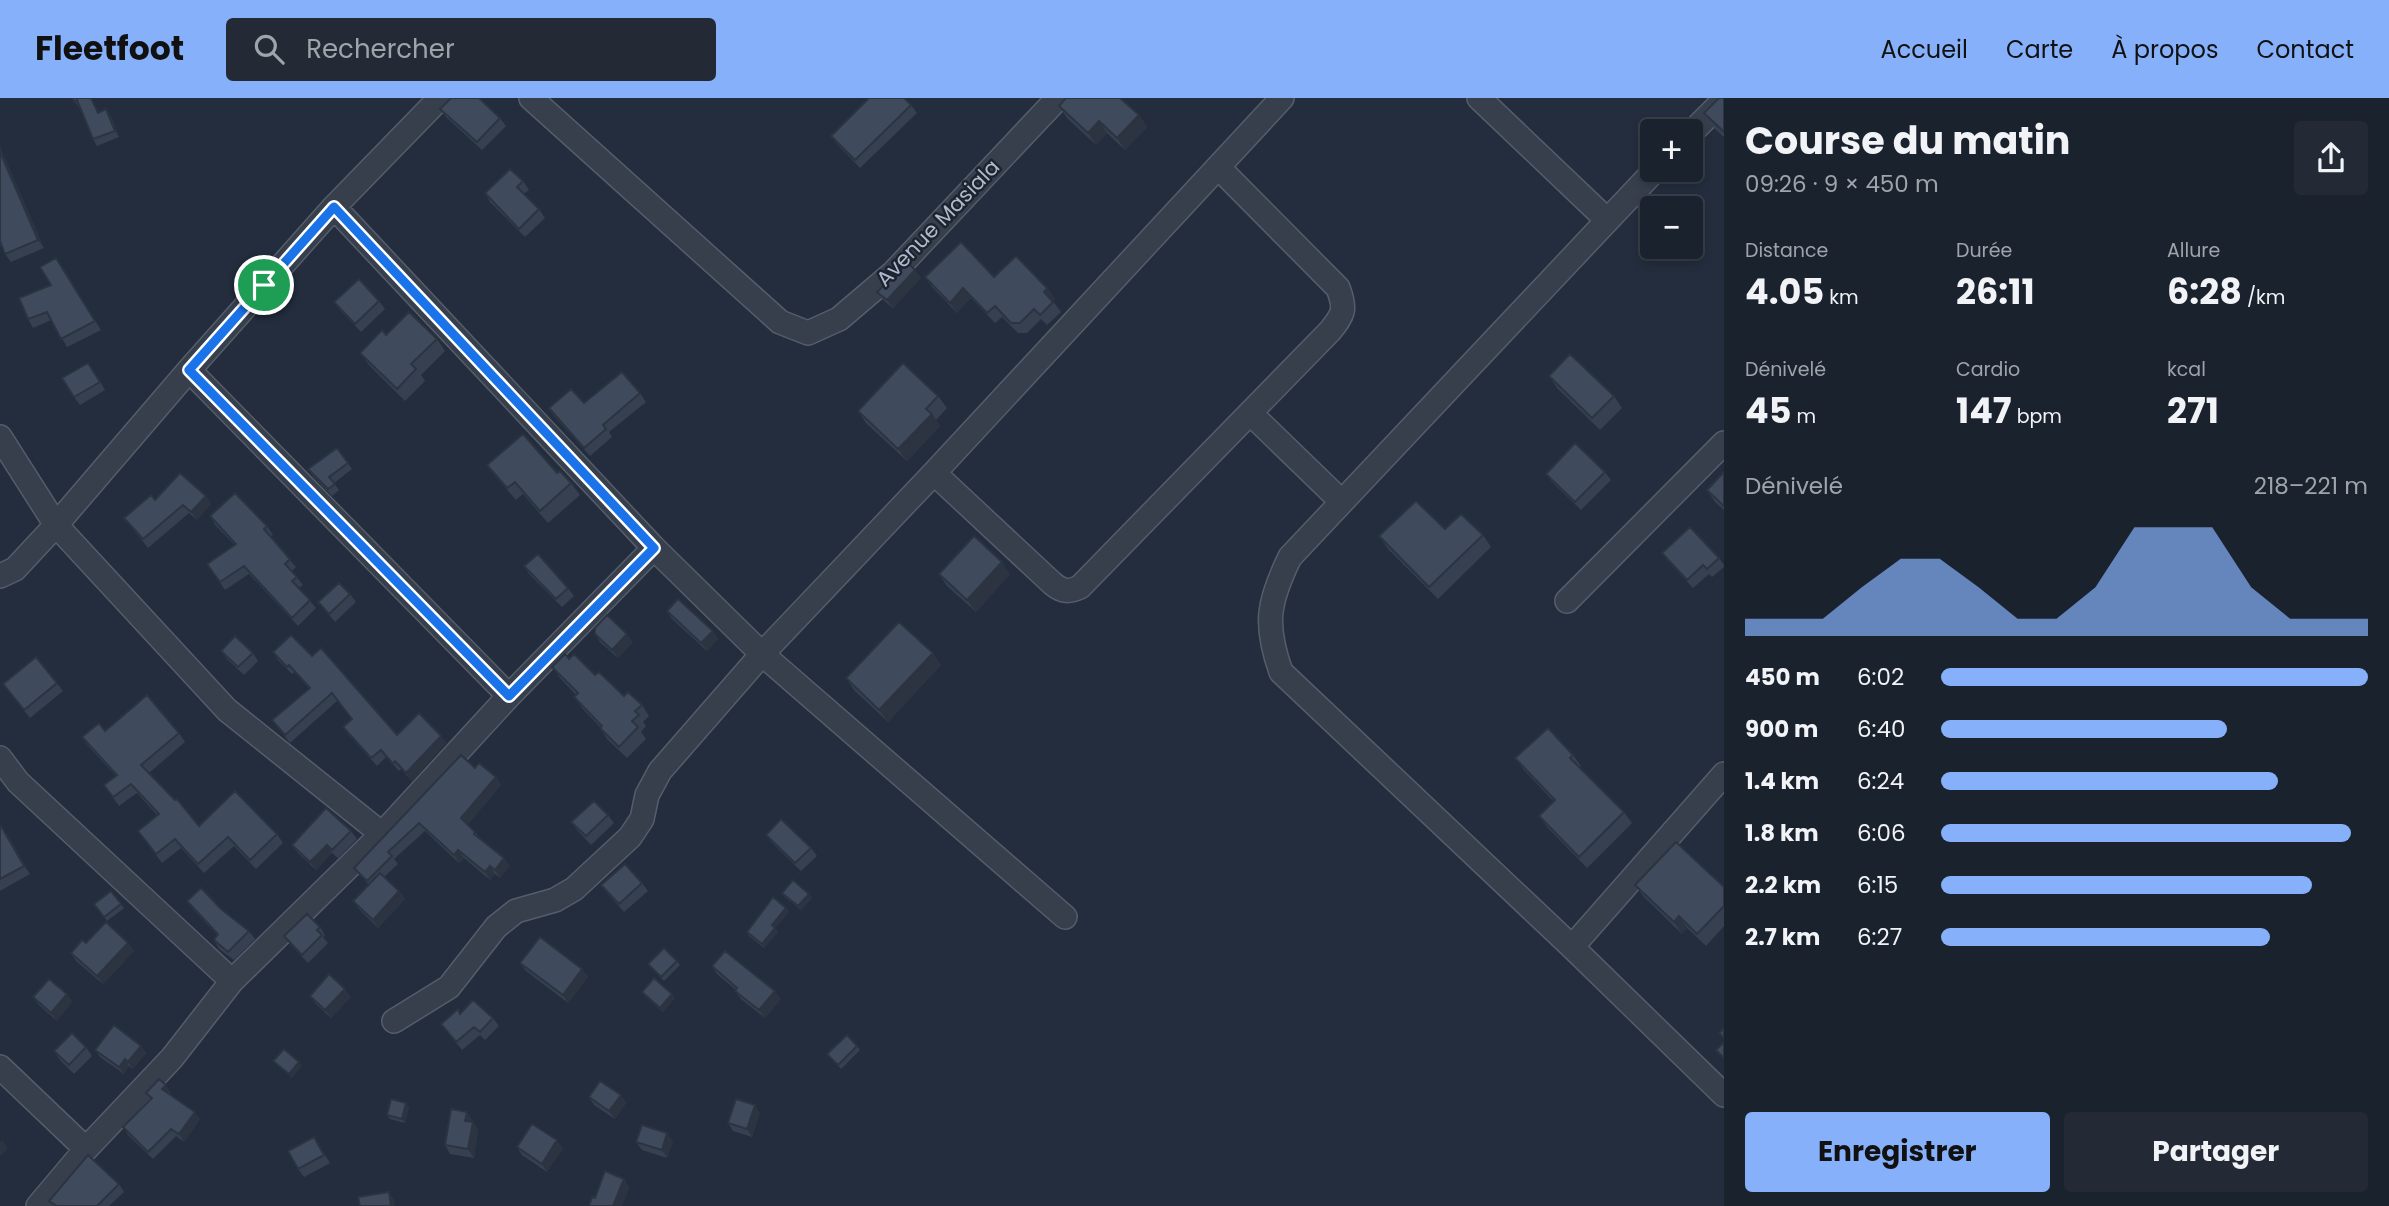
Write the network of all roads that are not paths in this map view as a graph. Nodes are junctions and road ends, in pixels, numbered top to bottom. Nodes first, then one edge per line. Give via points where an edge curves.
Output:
1 (440, 98) edge
2 (531, 98) edge
3 (1058, 98) edge
4 (1282, 98) edge
5 (1479, 98) edge
6 (1724, 100) edge
7 (1703, 121) edge
8 (1218, 167) junction
9 (1643, 182) edge
10 (334, 207) junction
11 (1606, 219) junction
12 (189, 370) junction
13 (1251, 413) junction
14 (0, 437) edge
15 (1724, 443) edge
16 (934, 473) junction
17 (1342, 502) junction
18 (56, 525) junction
19 (654, 548) junction
20 (0, 576) edge
21 (1567, 601) dead end
22 (762, 653) junction
23 (509, 696) junction
24 (0, 758) edge
25 (1724, 774) edge
26 (9, 787) edge
27 (382, 834) junction
28 (1065, 917) dead end
29 (1572, 947) junction
30 (232, 982) junction
31 (394, 1021) dead end
32 (0, 1067) edge
33 (1724, 1095) edge
34 (86, 1149) junction
35 (37, 1206) edge

1 - 10 street
2 - 3 street, Avenue Masiala via 780,322 808,333 839,318 893,273
4 - 8 street
5 - 11 street
6 - 7 street
8 - 13 street via 1338,288 1343,302 1336,323
8 - 16 street
9 - 11 street
10 - 12 street
10 - 19 street
11 - 17 street
12 - 18 street
12 - 23 street
13 - 16 street via 1071,591 1053,584
13 - 17 street
14 - 18 street
15 - 21 street
16 - 22 street
17 - 29 street via 1290,557 1275,587 1269,621 1281,672
18 - 20 street via 15,569
18 - 27 street via 227,710
19 - 22 street
19 - 23 street
22 - 28 street
22 - 31 street via 660,771 630,837 574,889 555,900 516,911 496,927 449,988
23 - 27 street
24 - 26 street
25 - 29 street
26 - 30 street
27 - 30 street
29 - 33 street
30 - 34 street via 172,1058
32 - 34 street
34 - 35 street

